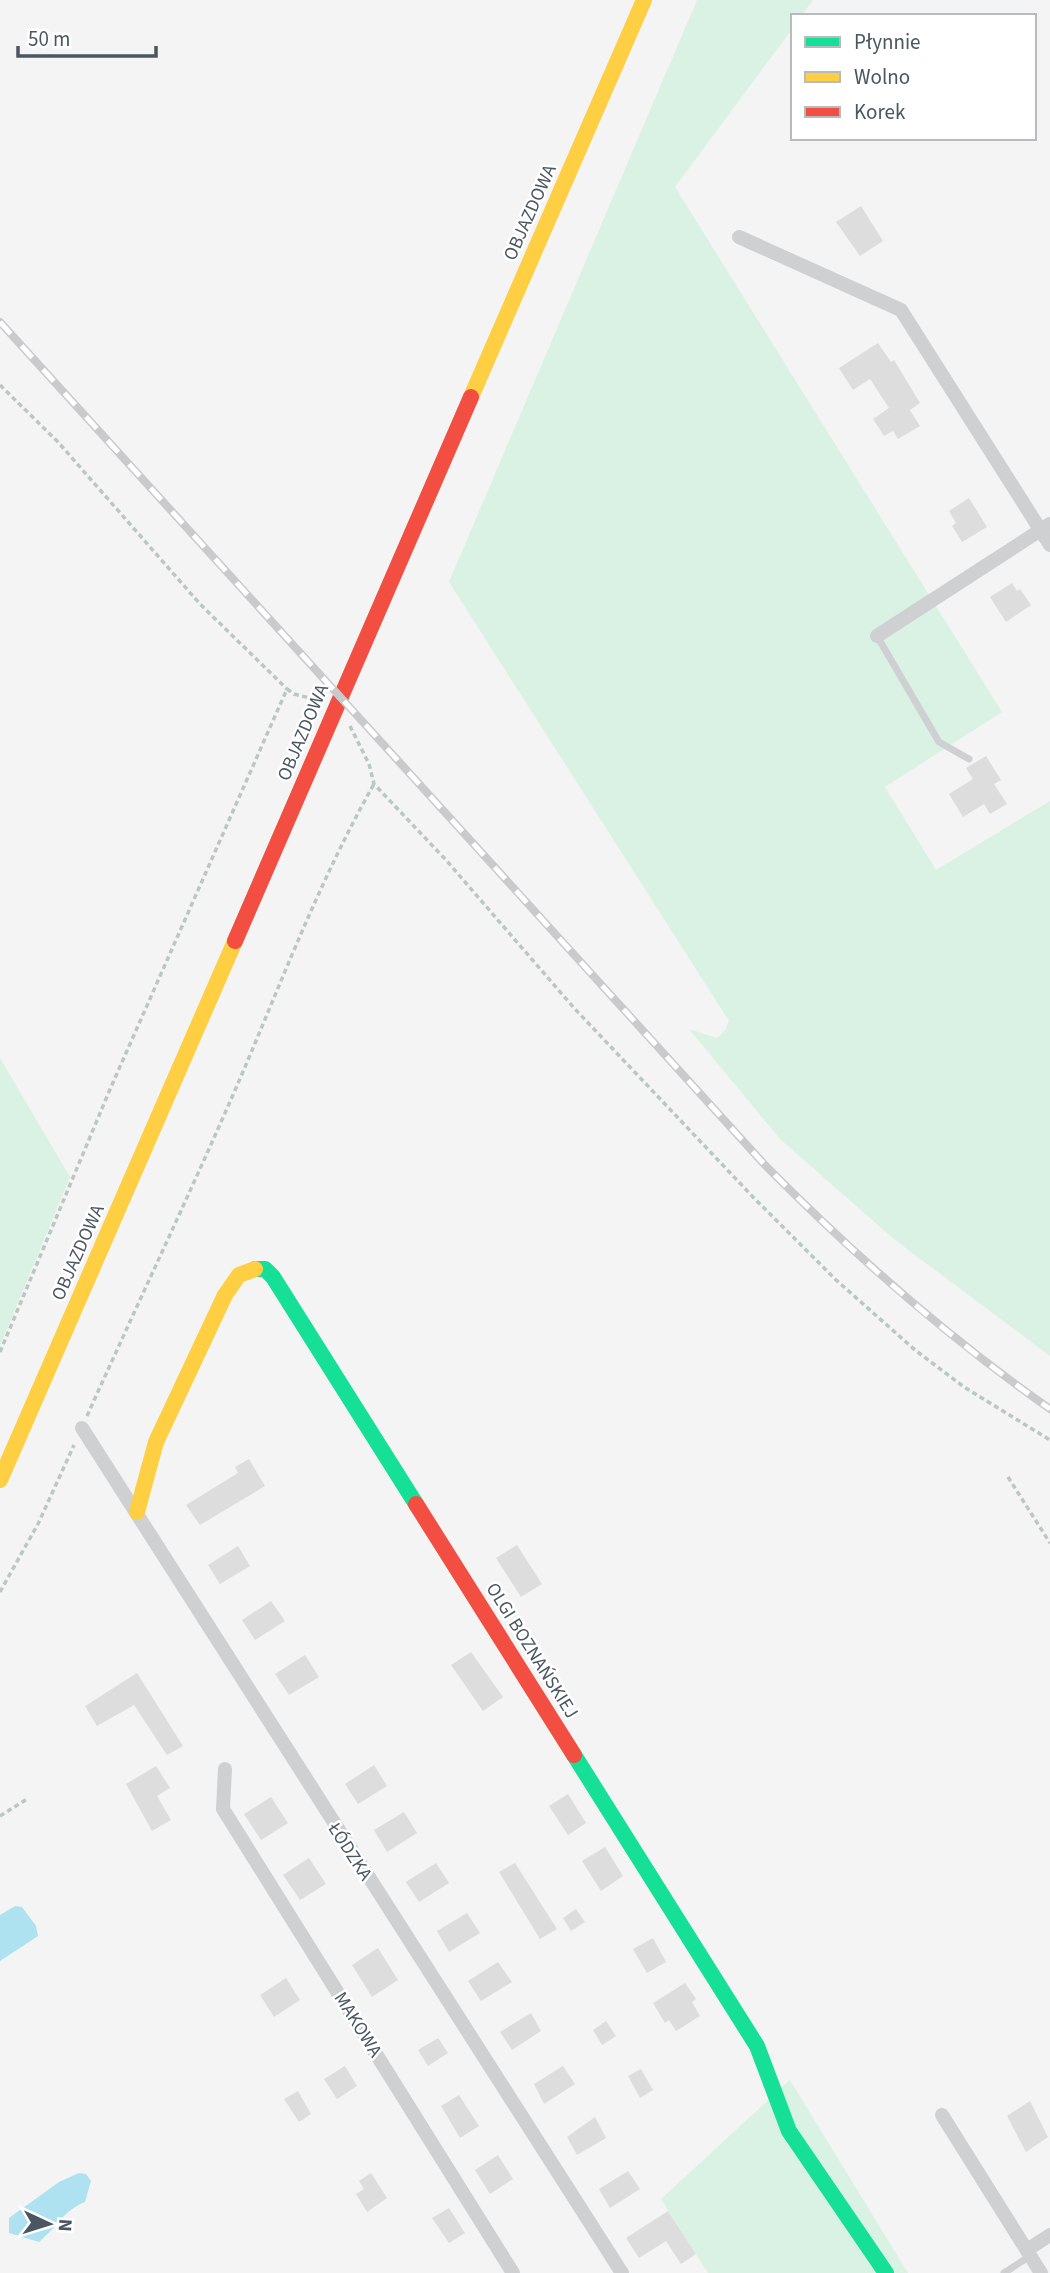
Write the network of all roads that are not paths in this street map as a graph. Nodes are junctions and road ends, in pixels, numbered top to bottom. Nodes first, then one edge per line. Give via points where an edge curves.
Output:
1 (644, 0) edge
2 (739, 237) dead end
3 (1045, 527) edge
4 (1050, 545) edge
5 (877, 636) joint
6 (969, 758) dead end
7 (82, 1429) road end
8 (0, 1480) edge
9 (137, 1511) junction
10 (225, 1769) dead end
11 (942, 2115) dead end
12 (1050, 2235) edge
13 (1029, 2253) junction
14 (513, 2273) edge
15 (622, 2273) edge
16 (886, 2273) edge
17 (1004, 2273) edge
18 (1041, 2273) edge

1 - 8 main road, OBJAZDOWA
2 - 3 street via 901,310
3 - 4 street
3 - 5 street
5 - 6 lane via 939,742
7 - 9 street, ŁÓDZKA
9 - 15 street, ŁÓDZKA
9 - 16 main road, OLGI BOZNAŃSKIEJ via 141,1484 225,1296 244,1272 265,1269 757,2046 789,2131
10 - 14 street, MAKOWA via 223,1809
11 - 13 street
12 - 13 street
13 - 17 lane
13 - 18 street

